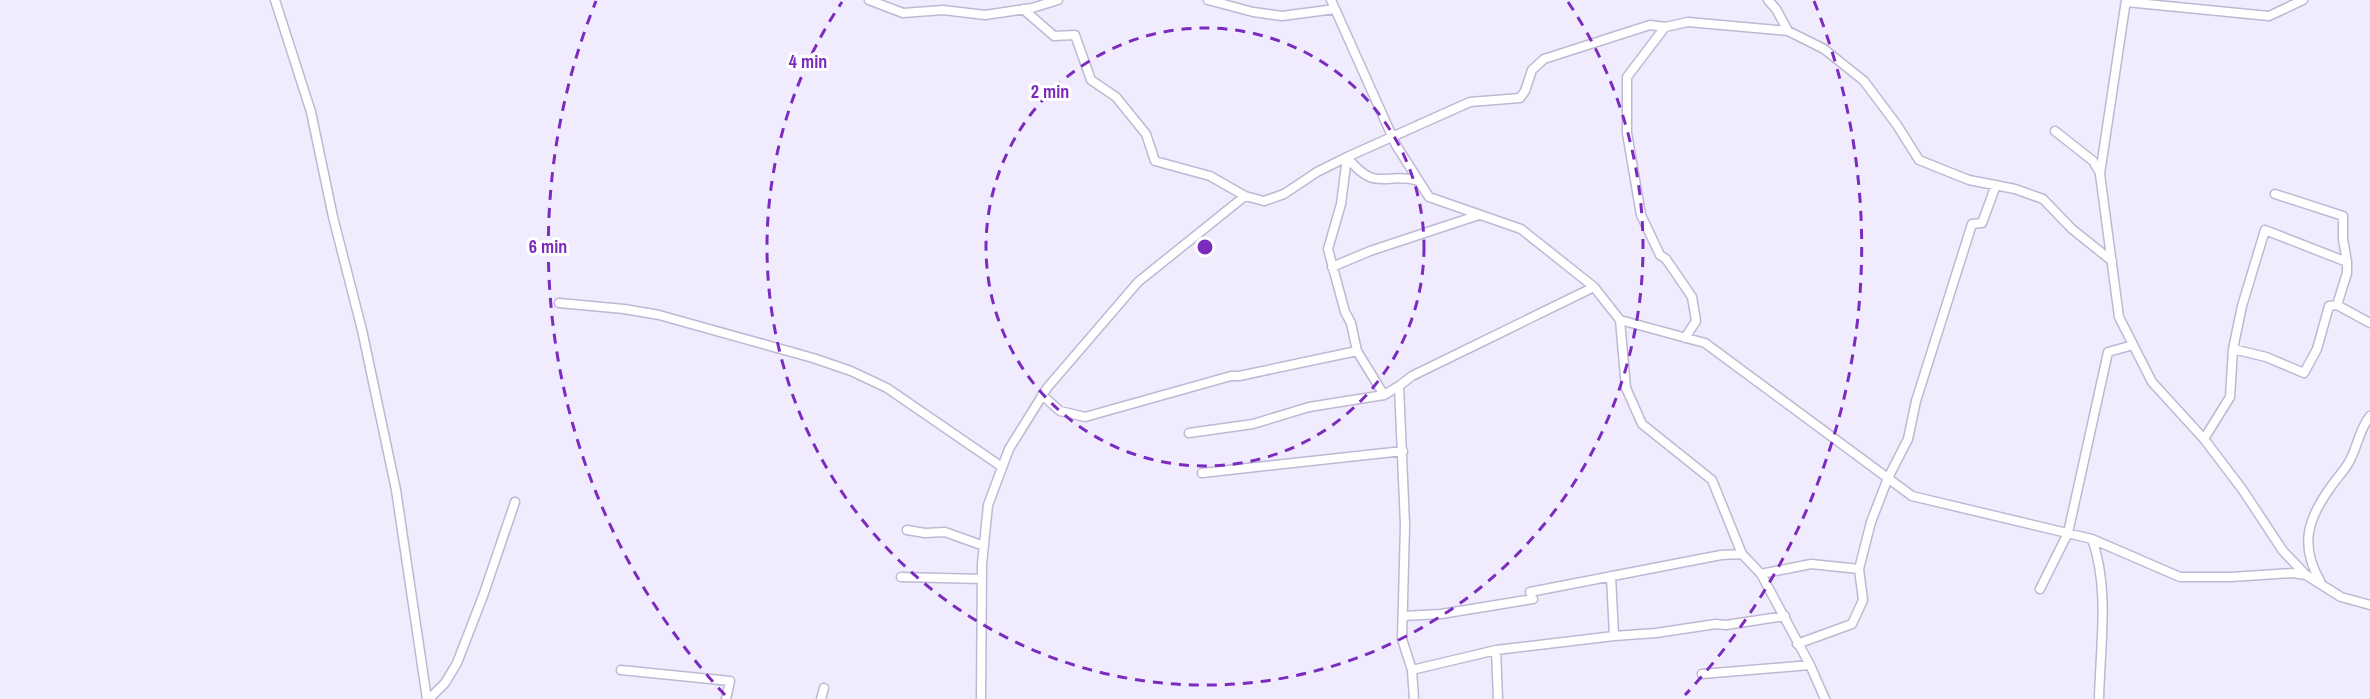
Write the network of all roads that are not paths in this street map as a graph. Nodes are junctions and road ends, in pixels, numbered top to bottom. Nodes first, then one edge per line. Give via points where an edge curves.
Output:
1 (275, 0) edge
2 (869, 0) edge
3 (1058, 0) edge
4 (1208, 0) edge
5 (1331, 0) edge
6 (1768, 0) edge
7 (2303, 0) edge
8 (2126, 1) edge
9 (1023, 9) junction
10 (1335, 9) junction
11 (1665, 27) junction
12 (1788, 31) junction
13 (2055, 131) dead end
14 (1392, 136) junction
15 (1347, 157) junction
16 (2100, 174) junction
17 (1419, 181) junction
18 (1996, 185) junction
19 (2275, 194) dead end
20 (1245, 196) junction
21 (1479, 214) junction
22 (2112, 261) junction
23 (2347, 262) junction
24 (1332, 267) junction
25 (1594, 286) junction
26 (559, 303) dead end
27 (2337, 305) junction
28 (1620, 320) junction
29 (2370, 323) edge
30 (1685, 338) junction
31 (2133, 345) junction
32 (2234, 350) junction
33 (1358, 351) junction
34 (1399, 386) junction
35 (1042, 395) junction
36 (1384, 395) junction
37 (2370, 416) edge
38 (1189, 433) dead end
39 (2204, 439) junction
40 (1403, 451) junction
41 (1002, 467) junction
42 (1202, 473) dead end
43 (1888, 478) junction
44 (515, 502) dead end
45 (907, 530) dead end
46 (2068, 533) junction
47 (2092, 539) junction
48 (984, 546) junction
49 (1742, 554) junction
50 (1859, 569) junction
51 (1761, 573) junction
52 (2306, 575) junction
53 (1611, 576) junction
54 (901, 577) dead end
55 (982, 579) junction
56 (2322, 585) junction
57 (2040, 589) dead end
58 (2370, 606) edge
59 (1403, 616) junction
60 (1785, 616) junction
61 (1614, 636) junction
62 (1797, 644) junction
63 (1496, 650) junction
64 (1810, 665) junction
65 (621, 670) dead end
66 (1412, 670) junction
67 (1702, 674) dead end
68 (824, 688) dead end
69 (428, 699) edge
70 (726, 699) edge
71 (821, 699) edge
72 (981, 699) edge
73 (1414, 699) edge
74 (1498, 699) edge
75 (1825, 699) edge
76 (2099, 699) edge

1 - 69 street via 311,112 362,330 396,490
2 - 9 street via 903,13 943,10 985,15
3 - 9 street
4 - 10 street via 1282,16
5 - 10 street
6 - 12 street
7 - 8 street via 2269,16
8 - 16 street
9 - 20 street via 1054,36 1075,35 1091,80 1116,97 1146,135 1155,160 1210,176
10 - 14 street
11 - 12 street via 1688,22
11 - 14 street via 1650,25 1544,59 1532,70 1520,98 1470,102
11 - 30 street via 1627,77 1627,134 1641,215 1660,255 1692,297 1696,321
12 - 18 street via 1824,49 1864,81 1919,160 1969,180
13 - 16 street via 2093,161
14 - 15 street
14 - 17 street
15 - 17 street via 1359,172 1376,179
15 - 20 street via 1284,194 1264,201
15 - 24 street via 1341,204 1328,249
16 - 22 street
17 - 21 street via 1429,197
18 - 22 street via 2043,199
18 - 43 street via 1982,223 1972,224 1916,401 1908,439
19 - 23 street via 2343,216
20 - 35 street via 1138,282
21 - 24 street
21 - 25 street via 1521,229
22 - 31 street via 2119,318
23 - 27 street
23 - 32 street via 2265,230 2242,306
24 - 33 street
25 - 28 street
25 - 34 street
26 - 41 street via 659,315 851,371 887,388
27 - 29 street
27 - 32 street via 2330,306 2317,349 2304,373 2266,357
28 - 30 street
28 - 49 street via 1626,388 1642,424 1712,480
30 - 43 street via 1705,343
31 - 39 street via 2152,382
31 - 46 street via 2108,352
32 - 39 street via 2230,397
33 - 35 street via 1232,376 1085,417 1060,411
33 - 36 street
34 - 36 street
34 - 40 street
35 - 41 street
36 - 38 street via 1308,407 1253,424
37 - 56 street via 2348,465 2311,521 2306,545 2311,566
39 - 52 street via 2283,551
40 - 42 street
40 - 59 street
41 - 48 street via 988,505
43 - 46 street via 1912,496
43 - 50 street
44 - 69 street via 457,663 446,683
45 - 48 street via 945,532
46 - 47 street
46 - 57 street
47 - 52 street via 2180,577
47 - 76 street via 2102,600
48 - 55 street
49 - 51 street
49 - 53 street
50 - 51 street via 1810,564
50 - 62 street via 1863,600 1852,624
51 - 60 street
52 - 56 street
53 - 59 street via 1441,614
53 - 61 street
54 - 55 street
55 - 72 street
56 - 58 street via 2341,597
59 - 66 street via 1402,639
60 - 61 street via 1726,626
60 - 62 street
61 - 63 street
62 - 64 street
63 - 66 street
63 - 74 street
64 - 67 street
64 - 75 street
65 - 70 street via 730,681
66 - 73 street
68 - 71 street

